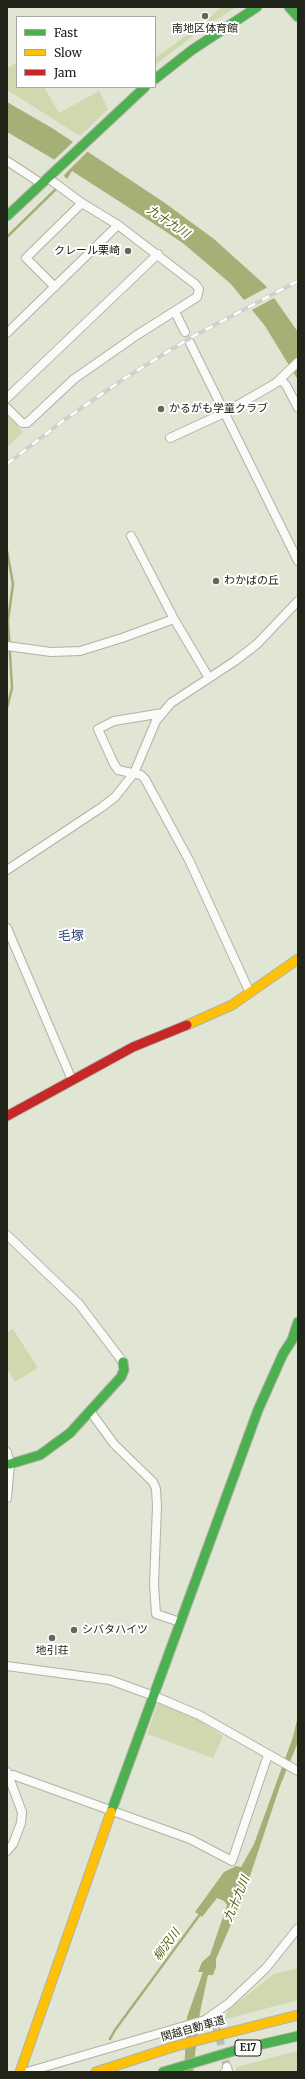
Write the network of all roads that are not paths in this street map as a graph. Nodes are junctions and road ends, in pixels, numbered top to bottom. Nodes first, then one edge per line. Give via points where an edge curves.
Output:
1 (257, 7) edge
2 (289, 7) edge
3 (298, 17) edge
4 (156, 78) edge
5 (144, 88) edge
6 (7, 161) edge
7 (48, 178) junction
8 (82, 204) junction
9 (7, 216) edge
10 (118, 225) junction
11 (158, 254) junction
12 (55, 287) junction
13 (175, 312) junction
14 (184, 332) dead end
15 (7, 333) edge
16 (190, 343) dead end
17 (298, 362) edge
18 (282, 378) junction
19 (7, 398) edge
20 (7, 408) edge
21 (298, 408) edge
22 (224, 413) junction
23 (170, 438) dead end
24 (131, 536) dead end
25 (298, 561) edge
26 (298, 601) edge
27 (174, 619) junction
28 (7, 646) edge
29 (209, 678) junction
30 (163, 713) junction
31 (134, 773) junction
32 (7, 870) edge
33 (7, 928) edge
34 (298, 959) edge
35 (250, 994) junction
36 (72, 1080) junction
37 (7, 1116) edge
38 (7, 1235) edge
39 (298, 1322) edge
40 (295, 1341) edge
41 (123, 1362) joint
42 (90, 1411) junction
43 (7, 1452) edge
44 (10, 1464) junction
45 (7, 1498) edge
46 (180, 1622) junction
47 (7, 1666) edge
48 (154, 1696) junction
49 (270, 1756) junction
50 (296, 1771) edge
51 (7, 1774) edge
52 (112, 1811) junction
53 (7, 1851) edge
54 (298, 1928) edge
55 (298, 2014) edge
56 (298, 2036) edge
57 (20, 2072) edge
58 (27, 2072) edge
59 (96, 2072) edge
60 (163, 2072) edge

1 - 4 main road via 192,50
2 - 3 main road
5 - 7 main road
6 - 7 street
7 - 8 street
7 - 9 main road
8 - 10 street
8 - 12 street via 26,258
10 - 11 street
10 - 12 street
11 - 13 street via 199,289 198,297
11 - 19 street
12 - 15 street
13 - 14 street
13 - 20 street via 74,379 27,423 22,423
16 - 22 street
17 - 18 street
18 - 21 street
18 - 22 street
22 - 23 street
22 - 25 street
24 - 27 street
26 - 29 street via 257,644
27 - 28 street via 80,651 51,652
27 - 29 street
29 - 30 street via 172,703
30 - 31 street via 156,721
30 - 31 street via 114,721 98,729 118,770
31 - 32 street via 115,797 102,807
31 - 35 street via 145,779 180,843
33 - 36 street
34 - 35 main road
35 - 36 main road via 206,1018 133,1048
36 - 37 main road
38 - 41 street via 79,1304
39 - 40 main road
40 - 46 main road via 284,1354 258,1410
41 - 42 main road via 124,1370 121,1376
42 - 44 main road via 70,1433 40,1455
42 - 46 street via 114,1444 153,1482 156,1489 156,1614
43 - 44 street
44 - 45 street
46 - 48 main road
47 - 48 street via 110,1680
48 - 49 street via 199,1715
48 - 52 main road
49 - 50 street
49 - 52 street via 232,1861 190,1840
51 - 52 street
51 - 53 street via 22,1812 21,1823 13,1844
52 - 57 main road
54 - 58 street via 266,1968 229,2003 204,2020
55 - 59 main road, 関越自動車道 / E17 via 176,2046
56 - 60 main road, E17 via 237,2050

